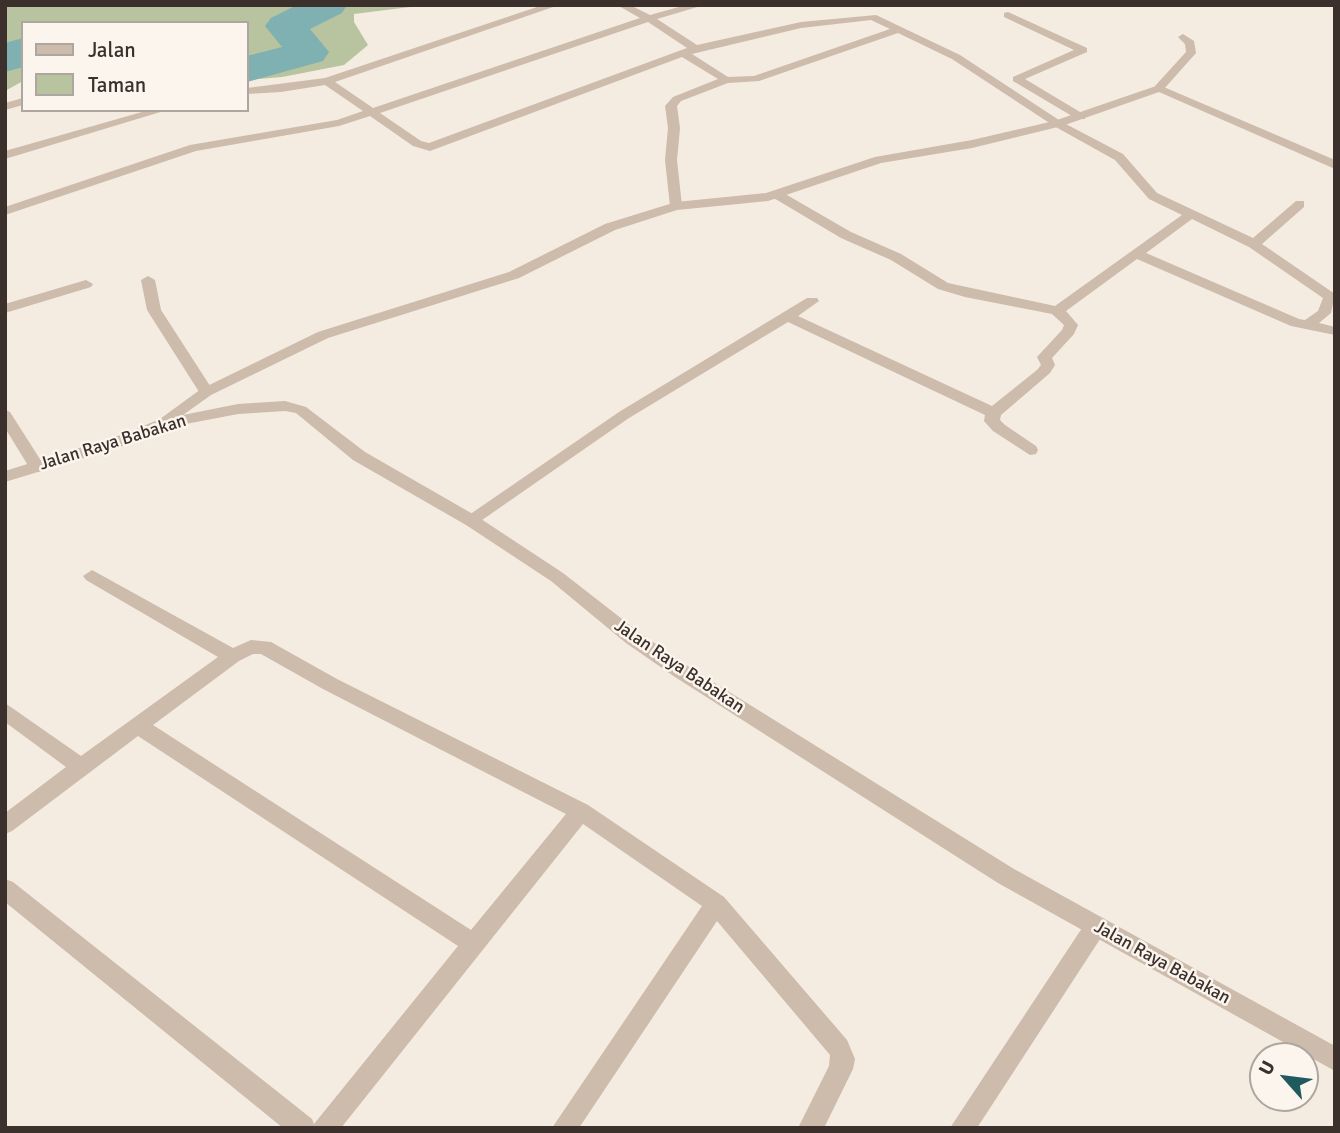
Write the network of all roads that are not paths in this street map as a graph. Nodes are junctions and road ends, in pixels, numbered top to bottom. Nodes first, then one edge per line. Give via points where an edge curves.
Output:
1 (508, 5) edge
2 (554, 5) edge
3 (622, 5) edge
4 (699, 5) edge
5 (878, 5) edge
6 (524, 14) junction
7 (1008, 15) dead end
8 (872, 17) junction
9 (649, 18) junction
10 (898, 30) junction
11 (1183, 37) dead end
12 (689, 51) junction
13 (327, 80) junction
14 (726, 80) junction
15 (1159, 88) junction
16 (248, 91) edge
17 (155, 112) edge
18 (372, 112) junction
19 (1081, 117) junction
20 (1058, 124) junction
21 (5, 155) edge
22 (1335, 165) edge
23 (776, 194) junction
24 (1300, 204) dead end
25 (676, 206) junction
26 (5, 211) edge
27 (1190, 215) junction
28 (1254, 244) junction
29 (1136, 254) junction
30 (148, 280) dead end
31 (86, 284) dead end
32 (812, 301) dead end
33 (5, 309) edge
34 (1057, 311) junction
35 (787, 316) junction
36 (1308, 324) junction
37 (1335, 331) edge
38 (206, 392) junction
39 (993, 413) junction
40 (5, 415) edge
41 (161, 424) junction
42 (1030, 450) dead end
43 (37, 467) junction
44 (5, 477) edge
45 (472, 521) junction
46 (92, 576) dead end
47 (232, 656) junction
48 (5, 711) edge
49 (139, 726) junction
50 (81, 767) junction
51 (582, 811) junction
52 (5, 825) edge
53 (5, 889) edge
54 (716, 904) junction
55 (1096, 926) junction
56 (473, 943) junction
57 (1335, 1059) edge
58 (303, 1128) edge
59 (324, 1128) edge
60 (564, 1128) edge
61 (810, 1128) edge
62 (962, 1128) edge

1 - 6 street
2 - 6 street
3 - 9 street
4 - 9 street
5 - 8 street
6 - 13 street
7 - 19 street via 1083,50 1017,79
8 - 10 street
8 - 12 street via 800,25
9 - 12 street
9 - 18 street
10 - 14 street via 755,79
10 - 20 street via 956,57
11 - 15 street via 1191,43 1191,53
12 - 14 street
12 - 18 street via 430,147 417,144
13 - 16 street
13 - 18 street
14 - 25 street via 677,99 671,106
15 - 19 street
15 - 22 street
17 - 21 street
18 - 26 street via 276,136 194,148
19 - 20 street
20 - 23 street via 878,160
20 - 27 street via 1119,157 1153,196
23 - 25 street
23 - 34 street via 943,286
24 - 28 street
25 - 38 street via 610,227 514,275 323,335
27 - 28 street
27 - 29 street
28 - 36 street via 1330,298 1324,313
29 - 34 street
29 - 36 street via 1284,320
30 - 38 street via 154,310
31 - 33 street
32 - 35 street
34 - 39 street via 1071,325 1044,357 1048,365 1043,373
35 - 39 street
35 - 45 street via 624,415
36 - 37 street
38 - 41 street
39 - 42 street via 992,421 999,428
40 - 43 street
41 - 43 street, Jalan Raya Babakan
41 - 45 street, Jalan Raya Babakan via 238,409 285,406 301,410 359,456
43 - 44 street, Jalan Raya Babakan
45 - 55 street, Jalan Raya Babakan via 557,577 682,673 1006,876
46 - 47 street
47 - 49 street
47 - 51 street via 251,647 264,647
48 - 50 street
49 - 50 street
49 - 56 street
50 - 52 street
51 - 54 street
51 - 56 street
53 - 58 street
54 - 60 street
54 - 61 street via 839,1048 841,1069
55 - 57 street, Jalan Raya Babakan
55 - 62 street
56 - 59 street

